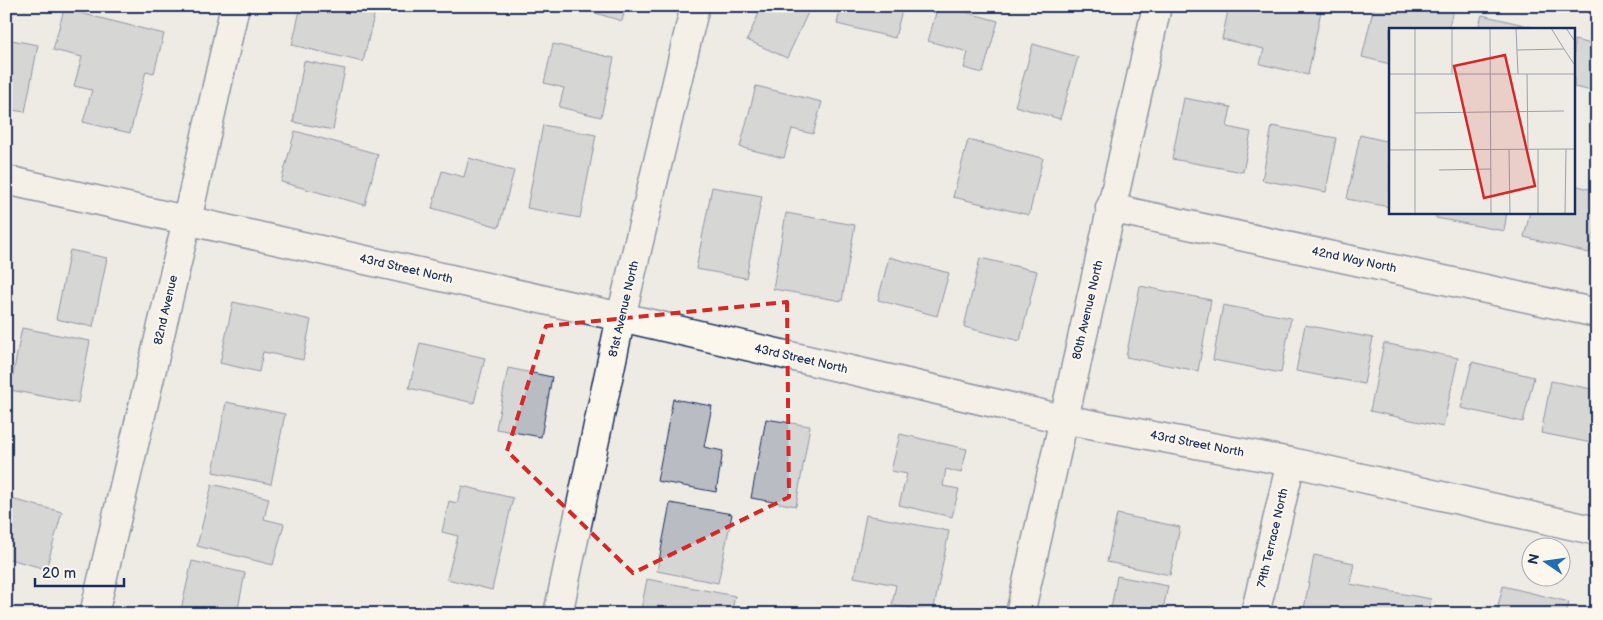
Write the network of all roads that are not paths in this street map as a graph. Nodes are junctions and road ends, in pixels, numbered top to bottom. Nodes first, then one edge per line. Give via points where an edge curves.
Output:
1 (235, 6) edge
2 (696, 6) edge
3 (1157, 6) edge
4 (6, 180) edge
5 (1110, 208) junction
6 (187, 220) junction
7 (1597, 313) edge
8 (622, 318) junction
9 (1063, 419) junction
10 (1291, 462) junction
11 (1597, 531) edge
12 (94, 614) edge
13 (558, 614) edge
14 (1020, 614) edge
15 (1255, 614) edge

1 - 6 street, 82nd Avenue
2 - 8 street, 81st Avenue North
3 - 5 street, 80th Avenue North
4 - 6 street, 43rd Street North
5 - 7 street, 42nd Way North
5 - 9 street, 80th Avenue North
6 - 8 street, 43rd Street North
6 - 12 street, 82nd Avenue
8 - 9 street, 43rd Street North
8 - 13 street, 81st Avenue North
9 - 10 street, 43rd Street North
9 - 14 street, 80th Avenue North
10 - 11 street, 43rd Street North
10 - 15 street, 79th Terrace North

